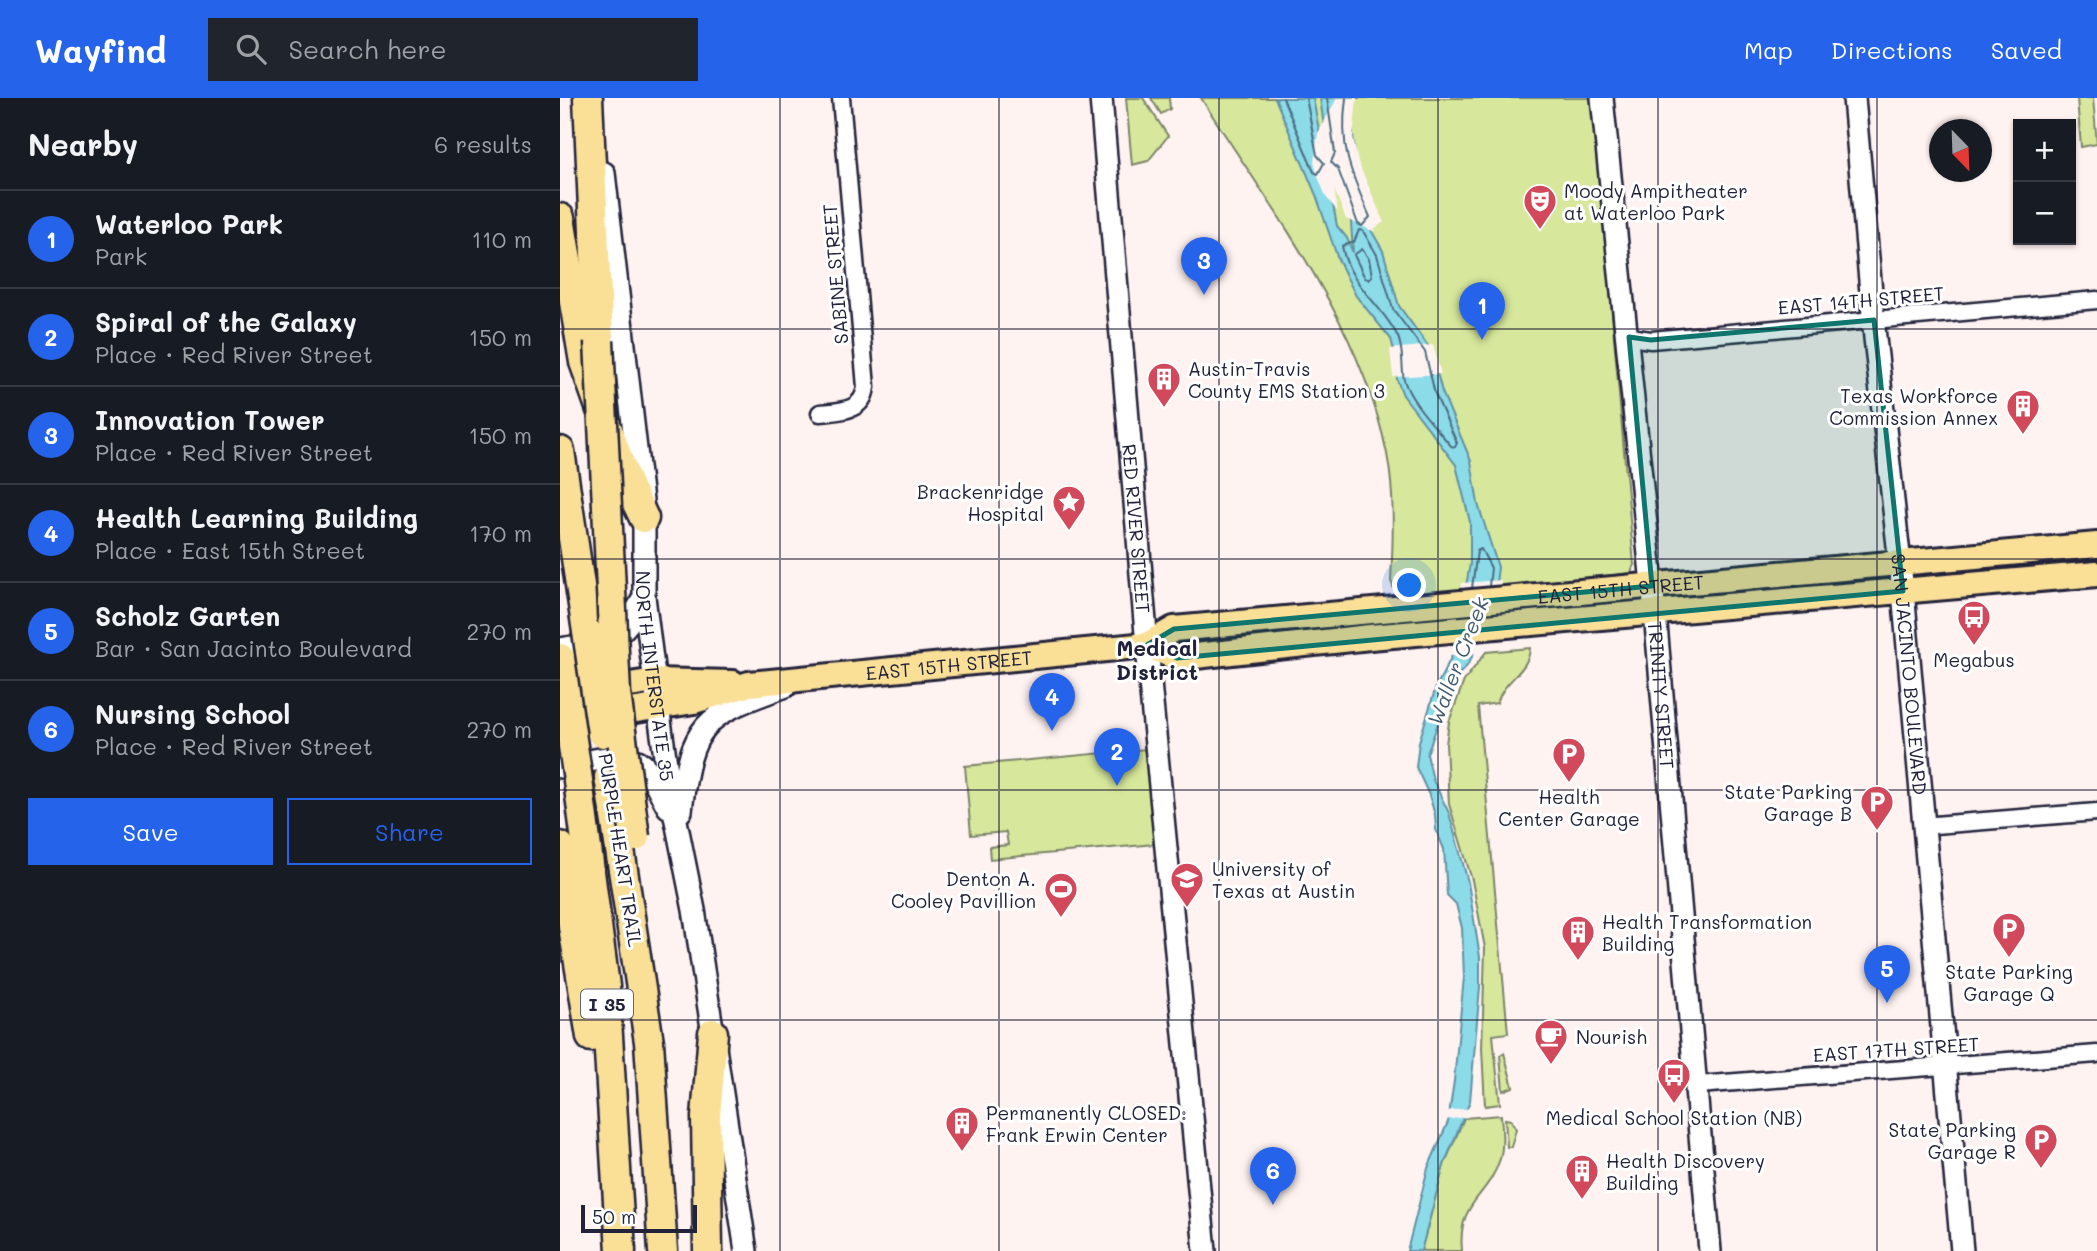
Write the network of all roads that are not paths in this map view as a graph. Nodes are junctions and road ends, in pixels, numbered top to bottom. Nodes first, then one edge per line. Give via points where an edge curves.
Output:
1 (589, 98) edge
2 (595, 98) edge
3 (841, 98) edge
4 (1101, 98) edge
5 (1602, 98) edge
6 (1854, 98) edge
7 (560, 218) edge
8 (2097, 300) edge
9 (1874, 320) junction
10 (1629, 337) junction
11 (820, 413) dead end
12 (560, 452) edge
13 (644, 518) junction
14 (2097, 545) edge
15 (1900, 563) junction
16 (2097, 574) edge
17 (1653, 586) junction
18 (1903, 591) junction
19 (644, 597) junction
20 (1656, 613) junction
21 (1147, 645) junction
22 (560, 649) edge
23 (560, 658) edge
24 (813, 677) junction
25 (654, 681) junction
26 (749, 684) junction
27 (560, 696) edge
28 (658, 706) junction
29 (560, 722) edge
30 (569, 774) edge
31 (2097, 812) edge
32 (1922, 826) junction
33 (679, 827) junction
34 (560, 846) edge
35 (642, 982) junction
36 (713, 1033) junction
37 (2097, 1054) edge
38 (1945, 1066) junction
39 (1698, 1085) junction
40 (621, 1240) edge
41 (663, 1251) edge
42 (708, 1251) edge
43 (746, 1251) edge
44 (1205, 1251) edge
45 (1710, 1251) edge
46 (1962, 1251) edge

1 - 35 highway, bridge via 616,694 635,838
2 - 13 main road, NORTH INTERSTATE 35
3 - 11 street, SABINE STREET via 866,387 855,407
4 - 21 main road, RED RIVER STREET
5 - 10 main road, TRINITY STREET
6 - 9 main road, SAN JACINTO BOULEVARD
7 - 13 highway via 584,362
8 - 9 street, EAST 14TH STREET
9 - 10 street, EAST 14TH STREET via 1651,340
9 - 15 main road, SAN JACINTO BOULEVARD
10 - 17 main road, TRINITY STREET
12 - 35 highway, PURPLE HEART TRAIL / I 35, bridge
13 - 19 main road, NORTH INTERSTATE 35
14 - 15 main road, EAST 15TH STREET
15 - 17 main road, EAST 15TH STREET
15 - 18 main road, SAN JACINTO BOULEVARD
16 - 18 main road, EAST 15TH STREET
17 - 20 main road, TRINITY STREET
17 - 21 main road, EAST 15TH STREET via 1174,629
18 - 20 main road, EAST 15TH STREET
18 - 32 main road, SAN JACINTO BOULEVARD
19 - 22 main road via 630,624 610,640
19 - 25 main road, NORTH INTERSTATE 35
20 - 21 main road, EAST 15TH STREET via 1177,658
20 - 39 main road, TRINITY STREET
21 - 24 main road, EAST 15TH STREET
21 - 44 main road, RED RIVER STREET
23 - 30 highway, PURPLE HEART TRAIL / I 35, bridge
24 - 26 main road, EAST 15TH STREET
24 - 33 main road via 741,702 710,721 696,738 687,761
25 - 26 main road, EAST 15TH STREET
25 - 27 main road, EAST 15TH STREET
25 - 28 main road, NORTH INTERSTATE 35
26 - 28 main road, EAST 15TH STREET via 694,701
28 - 29 main road, EAST 15TH STREET
28 - 33 main road, NORTH INTERSTATE 35
30 - 33 main road via 622,757 634,758 644,765
30 - 40 highway, PURPLE HEART TRAIL / I 35 via 605,986
31 - 32 street
32 - 38 main road, SAN JACINTO BOULEVARD
33 - 36 main road, NORTH INTERSTATE 35
34 - 40 highway
35 - 41 highway, PURPLE HEART TRAIL / I 35 via 656,1115
36 - 42 highway via 706,1117
36 - 43 main road, NORTH INTERSTATE 35
37 - 38 street, EAST 17TH STREET
38 - 39 street, EAST 17TH STREET
38 - 46 main road, SAN JACINTO BOULEVARD
39 - 45 main road, TRINITY STREET

